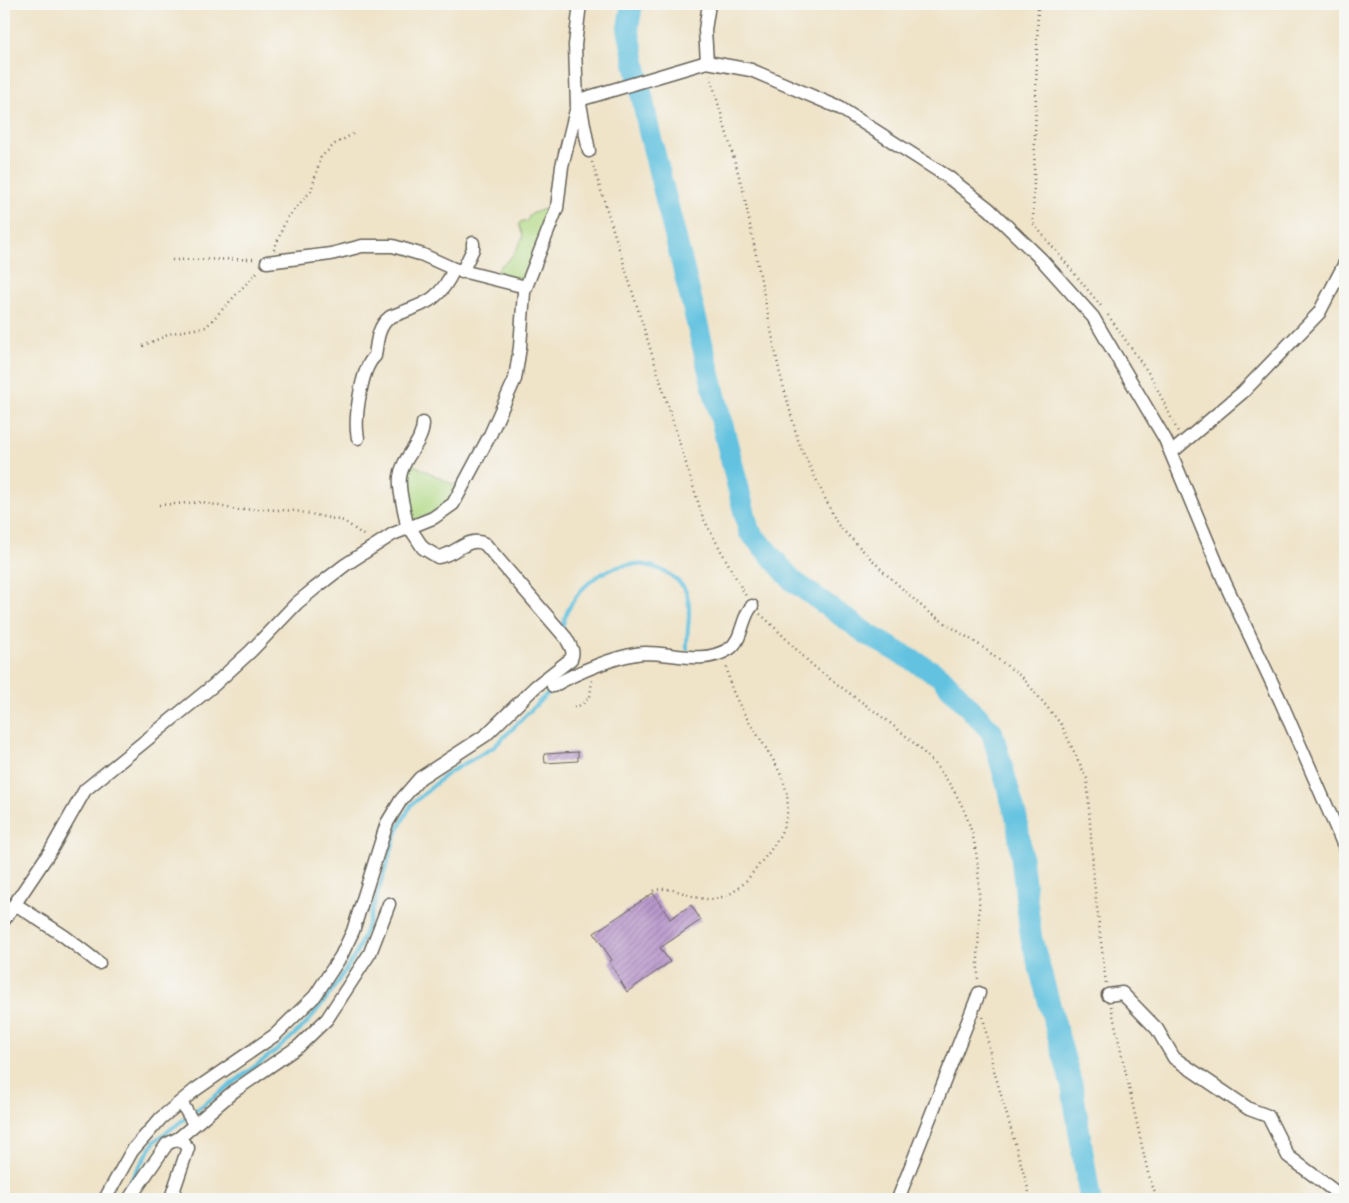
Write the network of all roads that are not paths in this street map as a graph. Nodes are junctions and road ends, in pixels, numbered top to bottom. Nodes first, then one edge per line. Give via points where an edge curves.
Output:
1 (580, 4) edge
2 (709, 4) edge
3 (707, 62) junction
4 (578, 96) junction
5 (589, 151) road end
6 (473, 243) dead end
7 (267, 262) road end
8 (1345, 263) edge
9 (458, 270) junction
10 (526, 287) junction
11 (423, 423) dead end
12 (358, 438) dead end
13 (1170, 453) junction
14 (409, 528) junction
15 (752, 606) road end
16 (553, 686) dead end
17 (1341, 827) edge
18 (1345, 848) edge
19 (15, 904) junction
20 (389, 904) dead end
21 (4, 920) edge
22 (99, 963) dead end
23 (979, 993) road end
24 (1108, 995) road end
25 (181, 1102) junction
26 (194, 1124) junction
27 (179, 1138) junction
28 (172, 1195) dead end
29 (105, 1199) edge
30 (129, 1199) edge
31 (898, 1199) edge
32 (1345, 1199) edge

1 - 4 street via 575,45
2 - 3 street via 704,30
3 - 4 street via 595,95
3 - 13 street via 751,70 840,108 948,177 989,209 1041,259 1093,317
4 - 5 street
4 - 10 street via 560,178 557,208
6 - 9 street via 473,249
7 - 9 street via 378,245 423,255
8 - 13 street via 1319,313 1243,392
9 - 10 street
9 - 12 street via 436,298 384,321 376,356 369,361 366,370 356,419
10 - 14 street via 515,379 490,435 453,504 433,518
11 - 14 street via 422,432 400,478
13 - 17 street via 1225,583
14 - 19 street via 372,547 308,593 214,685 86,790
14 - 25 street via 423,548 438,557 473,541 486,544 566,638 573,656 535,687 486,735 420,778 387,823 353,931 315,996 275,1035
15 - 16 street via 745,614 737,640 731,648 715,656 636,654 578,671
17 - 18 street
19 - 21 street
19 - 22 street
20 - 26 street via 370,953 327,1019 299,1046 234,1091
23 - 31 street
24 - 32 street via 1122,993 1157,1029 1174,1058 1249,1109 1268,1116 1288,1156
25 - 26 street
25 - 29 street via 160,1118 132,1150
26 - 27 street
27 - 28 street via 188,1148
27 - 30 street via 159,1152

